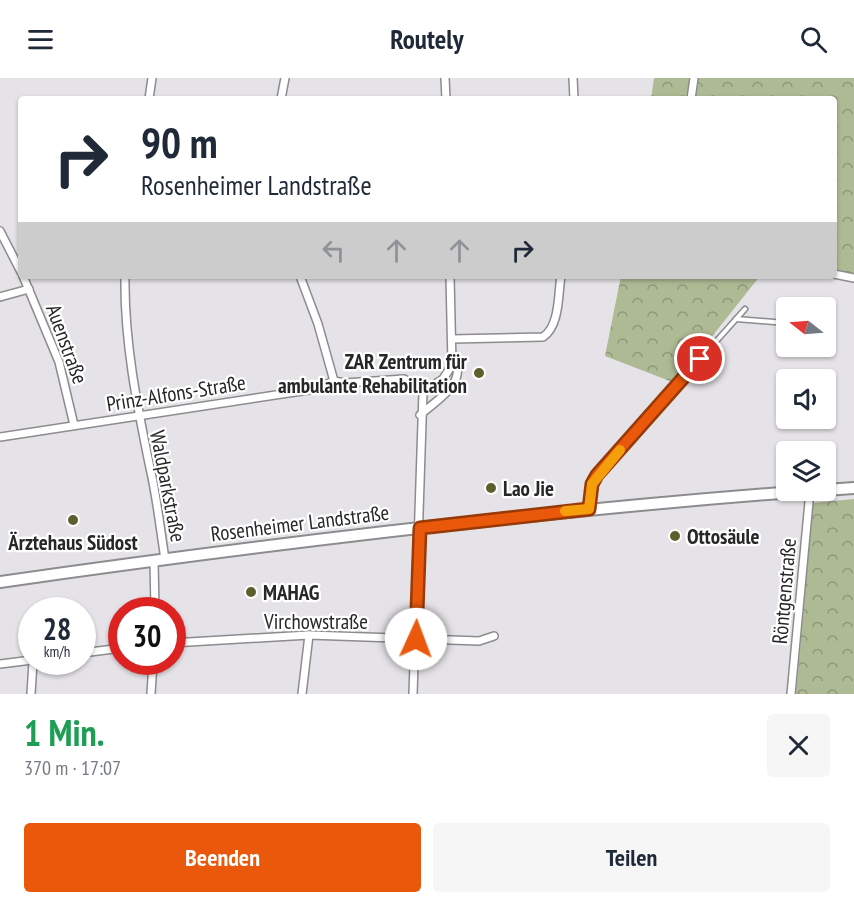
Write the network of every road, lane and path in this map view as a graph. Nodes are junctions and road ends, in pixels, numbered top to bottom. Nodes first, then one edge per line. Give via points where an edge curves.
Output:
1 (152, 78) edge
2 (285, 78) edge
3 (445, 78) edge
4 (573, 78) edge
5 (694, 78) edge
6 (149, 96) edge
7 (282, 96) edge
8 (446, 96) edge
9 (574, 96) edge
10 (691, 96) edge
11 (0, 231) edge
12 (18, 266) edge
13 (837, 275) edge
14 (854, 278) edge
15 (24, 279) edge
16 (125, 279) edge
17 (301, 279) edge
18 (450, 279) edge
19 (561, 279) edge
20 (29, 289) junction
21 (0, 297) edge
22 (745, 309) dead end
23 (735, 319) junction
24 (776, 322) edge
25 (452, 339) junction
26 (453, 355) junction
27 (334, 381) junction
28 (423, 393) junction
29 (420, 415) junction
30 (138, 416) junction
31 (74, 425) junction
32 (0, 437) edge
33 (854, 488) edge
34 (836, 489) edge
35 (776, 494) edge
36 (809, 501) edge
37 (589, 509) junction
38 (420, 528) junction
39 (159, 560) junction
40 (0, 582) edge
41 (156, 597) edge
42 (309, 635) junction
43 (494, 636) dead end
44 (416, 639) junction
45 (186, 642) edge
46 (18, 662) edge
47 (0, 664) edge
48 (32, 675) edge
49 (152, 675) edge
50 (32, 694) edge
51 (151, 694) edge
52 (302, 694) edge
53 (413, 694) edge
54 (791, 694) edge

1 - 6 street
2 - 7 street
3 - 8 street
4 - 9 street
5 - 10 street
11 - 12 street, Auenstraße
13 - 14 street
15 - 20 street, Auenstraße
16 - 30 street, Waldparkstraße
17 - 27 street
18 - 25 street
19 - 25 street via 555,318 543,337
20 - 21 street
20 - 31 street, Auenstraße via 59,362
22 - 23 lane
23 - 24 lane
23 - 37 lane via 597,475
25 - 26 street
26 - 28 street via 449,373
26 - 29 street via 459,367 457,380
27 - 28 street, Prinz-Alfons-Straße via 345,384 404,379
27 - 30 street, Prinz-Alfons-Straße via 315,389
28 - 29 street
29 - 38 street
30 - 31 street, Prinz-Alfons-Straße
30 - 39 street, Waldparkstraße via 157,502
31 - 32 street, Prinz-Alfons-Straße
33 - 34 main road, Rosenheimer Landstraße
35 - 37 main road, Rosenheimer Landstraße
36 - 54 street, Röntgenstraße
37 - 38 main road, Rosenheimer Landstraße
38 - 39 main road, Rosenheimer Landstraße
38 - 44 street
39 - 40 main road, Rosenheimer Landstraße
39 - 41 street, Waldparkstraße
42 - 44 street, Virchowstraße
42 - 45 street, Virchowstraße
42 - 52 street
43 - 44 street, Virchowstraße via 479,641
44 - 53 street
46 - 47 street
48 - 50 street
49 - 51 street

